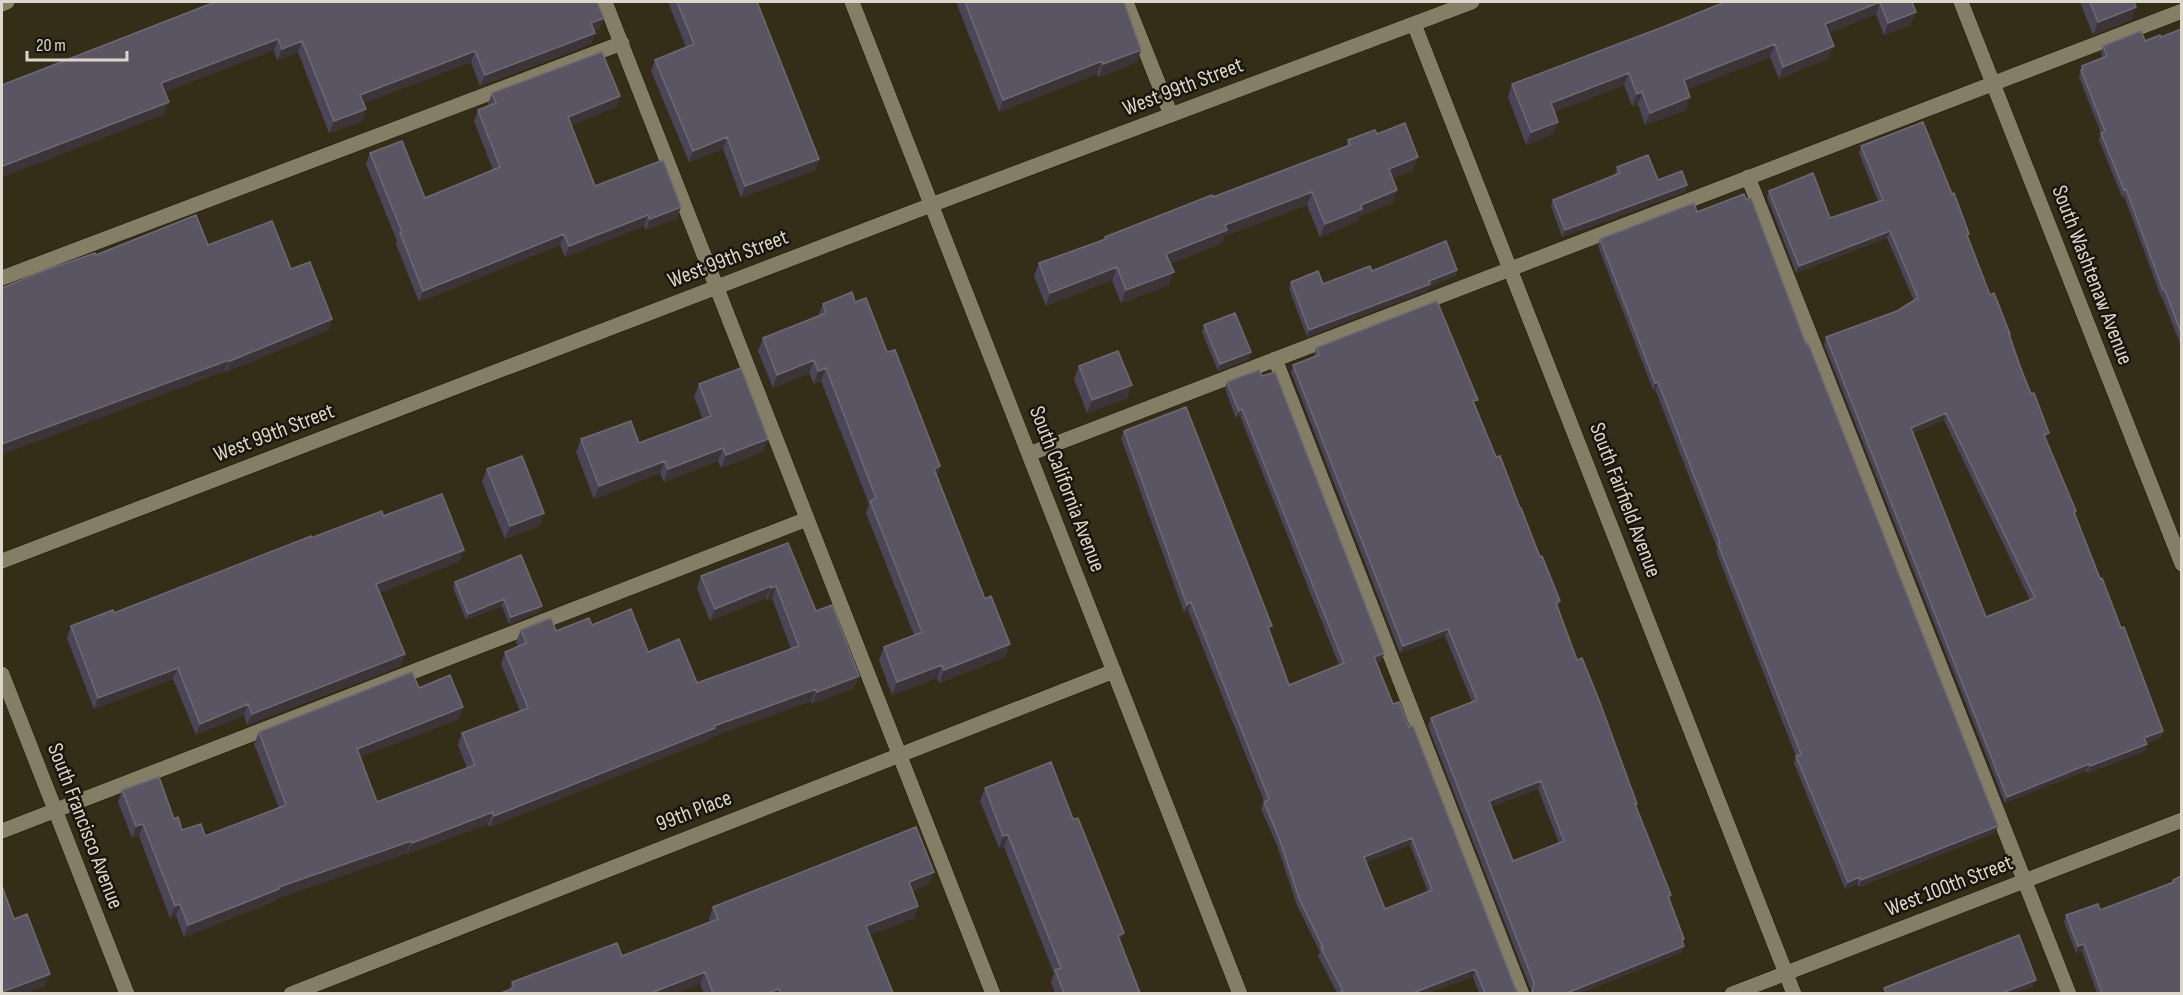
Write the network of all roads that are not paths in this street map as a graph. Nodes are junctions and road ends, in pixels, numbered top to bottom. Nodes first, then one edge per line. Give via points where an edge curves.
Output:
1 (7, 2) edge
2 (606, 2) edge
3 (852, 2) edge
4 (1126, 2) edge
5 (1472, 2) edge
6 (1961, 2) edge
7 (2, 4) edge
8 (2181, 11) edge
9 (1413, 24) junction
10 (622, 43) junction
11 (1993, 84) junction
12 (1171, 115) junction
13 (1748, 177) junction
14 (931, 205) junction
15 (1510, 269) junction
16 (2, 278) edge
17 (717, 288) junction
18 (1275, 359) junction
19 (1029, 454) junction
20 (807, 519) junction
21 (2, 561) edge
22 (2181, 564) edge
23 (1114, 671) junction
24 (2, 675) edge
25 (900, 755) junction
26 (55, 810) junction
27 (2181, 820) edge
28 (2, 831) edge
29 (2025, 880) junction
30 (1786, 973) junction
31 (127, 993) edge
32 (291, 993) edge
33 (993, 993) edge
34 (1240, 993) edge
35 (1522, 993) edge
36 (1732, 993) edge
37 (1794, 993) edge
38 (2069, 993) edge

1 - 7 street
2 - 10 street
3 - 14 street, South California Avenue
4 - 12 street
5 - 9 street, West 99th Street
6 - 11 street, South Washtenaw Avenue
8 - 11 street
9 - 12 street, West 99th Street
9 - 15 street, South Fairfield Avenue
10 - 16 street
10 - 17 street
11 - 13 street
11 - 22 street, South Washtenaw Avenue
12 - 14 street, West 99th Street
13 - 15 street
13 - 29 street
14 - 17 street, West 99th Street
14 - 19 street, South California Avenue
15 - 18 street
15 - 30 street, South Fairfield Avenue
17 - 20 street
17 - 21 street, West 99th Street
18 - 19 street
18 - 35 street
19 - 23 street, South California Avenue
20 - 25 street
20 - 26 street
23 - 25 street, 99th Place
23 - 34 street, South California Avenue
24 - 26 street, South Francisco Avenue
25 - 32 street, 99th Place
25 - 33 street
26 - 28 street
26 - 31 street, South Francisco Avenue
27 - 29 street, West 100th Street
29 - 30 street, West 100th Street
29 - 38 street
30 - 36 street, West 100th Street
30 - 37 street, South Fairfield Avenue

